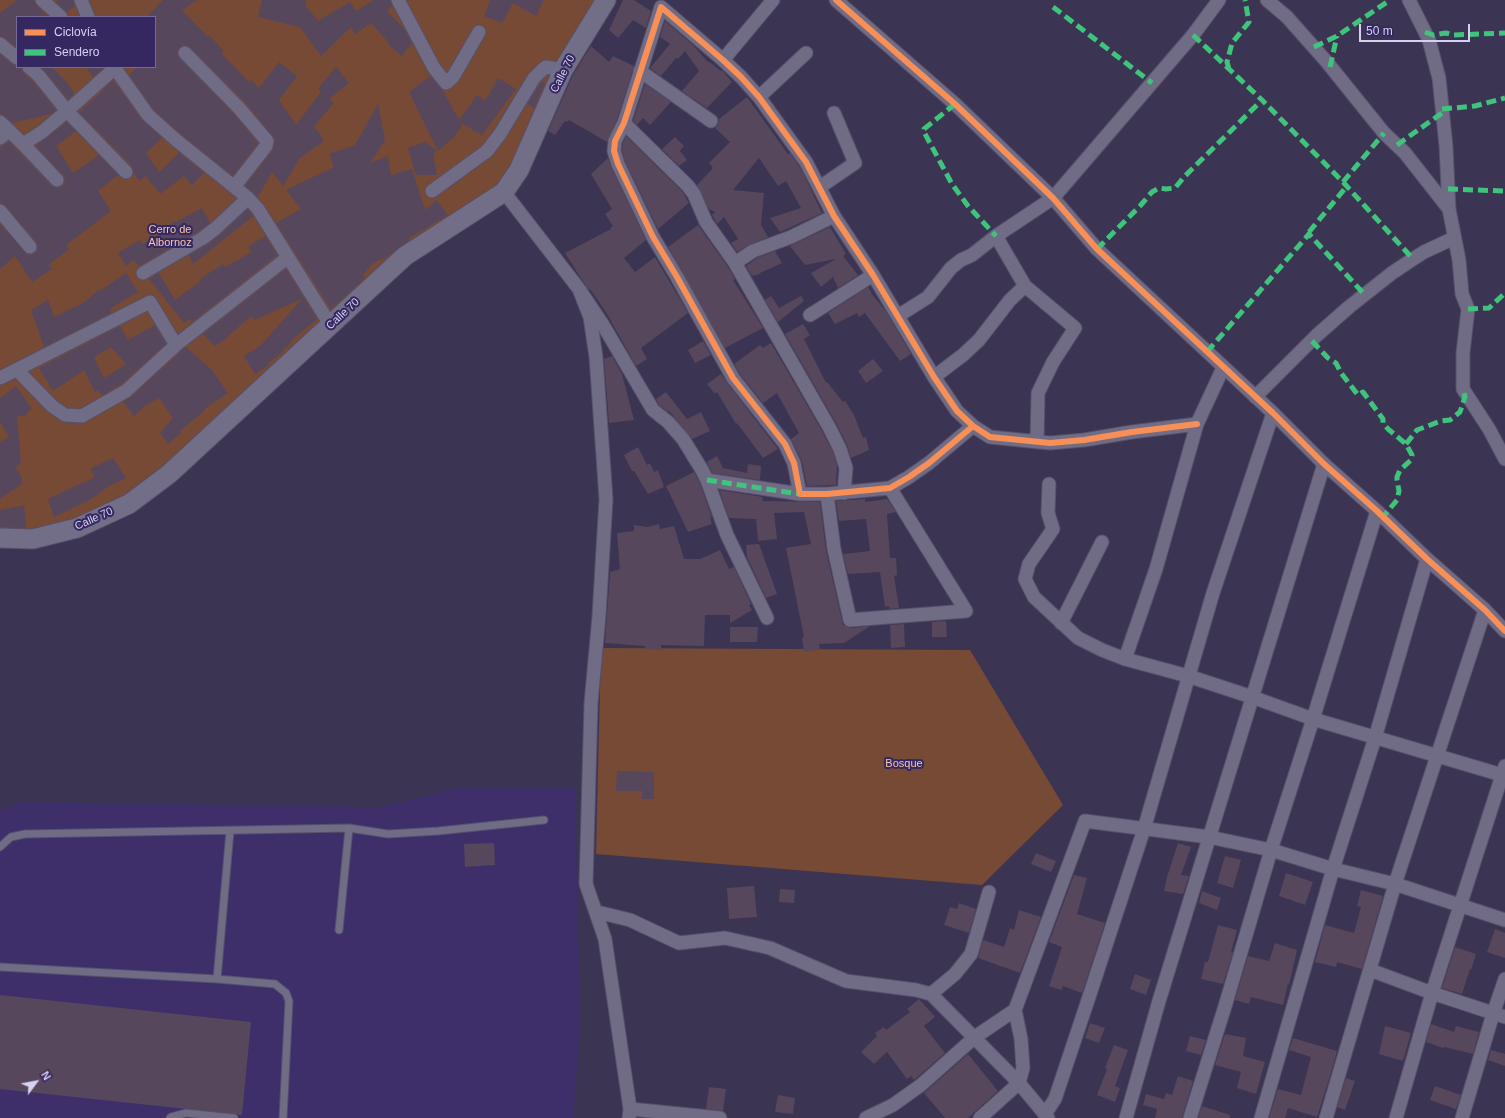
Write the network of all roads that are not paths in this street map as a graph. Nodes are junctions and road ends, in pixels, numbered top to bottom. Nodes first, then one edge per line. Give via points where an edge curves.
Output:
1 (42, 0) edge
2 (81, 0) edge
3 (398, 0) edge
4 (772, 0) edge
5 (836, 0) edge
6 (1219, 0) edge
7 (1267, 0) edge
8 (1409, 0) edge
9 (600, 3) edge
10 (60, 16) edge
11 (88, 16) edge
12 (479, 32) dead end
13 (0, 44) edge
14 (185, 53) dead end
15 (806, 53) dead end
16 (16, 57) edge
17 (723, 60) junction
18 (30, 68) edge
19 (114, 68) edge
20 (116, 68) edge
21 (562, 70) junction
22 (640, 72) junction
23 (759, 97) junction
24 (67, 111) junction
25 (834, 113) dead end
26 (711, 121) dead end
27 (624, 123) junction
28 (3, 130) edge
29 (23, 144) junction
30 (126, 172) dead end
31 (57, 180) dead end
32 (234, 187) junction
33 (820, 187) junction
34 (432, 191) dead end
35 (504, 192) junction
36 (248, 198) junction
37 (1054, 198) junction
38 (1449, 209) junction
39 (0, 211) edge
40 (834, 216) junction
41 (996, 236) junction
42 (1454, 238) junction
43 (30, 247) dead end
44 (287, 258) junction
45 (734, 263) junction
46 (143, 273) dead end
47 (873, 275) junction
48 (1024, 286) junction
49 (579, 288) junction
50 (810, 315) dead end
51 (898, 316) junction
52 (331, 326) junction
53 (176, 345) junction
54 (1223, 368) junction
55 (17, 370) junction
56 (934, 377) junction
57 (0, 378) edge
58 (1255, 397) junction
59 (1273, 413) junction
60 (1197, 424) junction
61 (973, 426) junction
62 (1037, 442) junction
63 (1505, 459) edge
64 (1324, 464) junction
65 (707, 480) junction
66 (1049, 484) dead end
67 (890, 488) junction
68 (844, 493) junction
69 (800, 494) junction
70 (827, 494) junction
71 (1377, 511) junction
72 (0, 538) edge
73 (1102, 542) dead end
74 (1427, 559) junction
75 (1485, 610) junction
76 (767, 618) dead end
77 (1061, 623) junction
78 (1505, 631) edge
79 (1125, 659) junction
80 (1188, 676) junction
81 (1252, 697) junction
82 (1313, 719) junction
83 (1375, 738) junction
84 (1437, 756) junction
85 (1504, 771) edge
86 (544, 820) dead end
87 (349, 828) junction
88 (1144, 829) junction
89 (230, 831) junction
90 (1209, 837) junction
91 (0, 847) edge
92 (1271, 850) junction
93 (1333, 869) junction
94 (1395, 884) junction
95 (989, 892) dead end
96 (1460, 905) junction
97 (597, 912) junction
98 (1505, 920) edge
99 (339, 930) dead end
100 (0, 967) edge
101 (1370, 970) junction
102 (216, 979) junction
103 (1505, 979) edge
104 (1432, 993) junction
105 (931, 994) junction
106 (1015, 1010) junction
107 (1499, 1016) edge
108 (975, 1037) junction
109 (1019, 1083) junction
110 (630, 1114) edge
111 (1046, 1116) edge
112 (170, 1118) edge
113 (234, 1118) edge
114 (283, 1118) edge
115 (720, 1118) edge
116 (866, 1118) edge
117 (980, 1118) edge
118 (1126, 1118) edge
119 (1190, 1118) edge
120 (1261, 1118) edge
121 (1326, 1118) edge
122 (1396, 1118) edge
123 (1462, 1118) edge

1 - 10 street
2 - 11 street
3 - 12 street via 434,68 446,83 453,77
4 - 17 street
5 - 37 street via 955,104
6 - 37 street via 1193,35
7 - 38 street via 1287,17 1326,61
8 - 38 street via 1429,40 1439,78
9 - 21 street, Calle 70
13 - 16 street
14 - 32 street via 239,108 266,141 266,146
15 - 23 street
17 - 22 street via 661,7
17 - 23 street
18 - 24 street
19 - 24 street
20 - 32 street via 148,115
21 - 34 street via 546,67 542,70 534,78 487,151
21 - 35 street, Calle 70 via 519,170
22 - 26 street
22 - 27 street
23 - 33 street via 806,162
24 - 29 street
24 - 30 street
25 - 33 street via 855,163
27 - 45 street via 688,186 706,222
27 - 69 street via 615,141 614,151 653,237 733,378 785,444 794,463
28 - 29 street
29 - 31 street
32 - 36 street
33 - 40 street
35 - 49 street
35 - 52 street, Calle 70 via 405,256
36 - 44 street via 258,209
36 - 46 street via 211,231
37 - 41 street
37 - 54 street via 1097,249
38 - 42 street
39 - 43 street
40 - 45 street via 791,237 753,251
40 - 47 street
41 - 48 street
41 - 51 street via 951,268 928,297
42 - 58 street via 1408,262 1349,307
42 - 63 street via 1462,294 1468,309 1463,353 1463,389
44 - 52 street
44 - 53 street
45 - 68 street via 837,444 846,468
47 - 50 street
47 - 51 street
48 - 56 street via 979,340
48 - 62 street via 1075,328 1053,362 1038,393
49 - 65 street via 604,325 653,410 668,422 682,439
49 - 97 street via 590,318 596,357 606,499 591,703 586,884
51 - 56 street
52 - 72 street, Calle 70 via 169,474 129,504 77,528 33,539
53 - 55 street via 150,302
53 - 55 street via 126,391 82,416 65,415 52,406
54 - 58 street
54 - 60 street
55 - 57 street
56 - 61 street via 957,411
58 - 59 street
59 - 64 street
59 - 80 street
60 - 62 street via 1084,440
60 - 79 street via 1156,569
61 - 62 street via 990,437
61 - 67 street via 929,463
64 - 71 street
64 - 81 street
65 - 69 street
65 - 76 street via 727,535
66 - 77 street via 1048,513 1053,529 1029,564 1025,579 1034,597
67 - 68 street
67 - 70 street via 966,611 850,620 834,549
68 - 70 street
69 - 70 street
71 - 74 street
71 - 82 street
73 - 77 street
74 - 75 street
74 - 83 street
75 - 78 street
75 - 84 street
77 - 79 street via 1078,638
79 - 80 street
80 - 81 street
80 - 88 street
81 - 82 street
81 - 90 street
82 - 83 street
82 - 92 street
83 - 84 street
83 - 93 street
84 - 85 street
84 - 94 street
85 - 96 street
86 - 87 lane via 388,834
87 - 89 lane
87 - 99 lane
88 - 90 street
88 - 106 street via 1085,821
88 - 111 street via 1055,1099
89 - 91 lane via 25,834 11,837
89 - 102 lane
90 - 92 street
90 - 118 street
92 - 93 street
92 - 119 street
93 - 94 street
93 - 120 street
94 - 96 street
94 - 101 street
95 - 105 street via 971,954 955,974
96 - 98 street
96 - 104 street
97 - 105 street via 630,920 679,943 725,938 770,948 846,981
97 - 110 street via 606,939
100 - 102 lane
101 - 104 street
101 - 121 street
102 - 114 lane via 275,984 286,993 289,1001
103 - 107 street
104 - 107 street
104 - 122 street
105 - 108 street
106 - 108 street
106 - 109 street via 1023,1068
107 - 123 street
108 - 109 street
108 - 116 street via 921,1085 893,1105
109 - 111 street
109 - 117 street
110 - 115 street
112 - 113 lane via 186,1113

